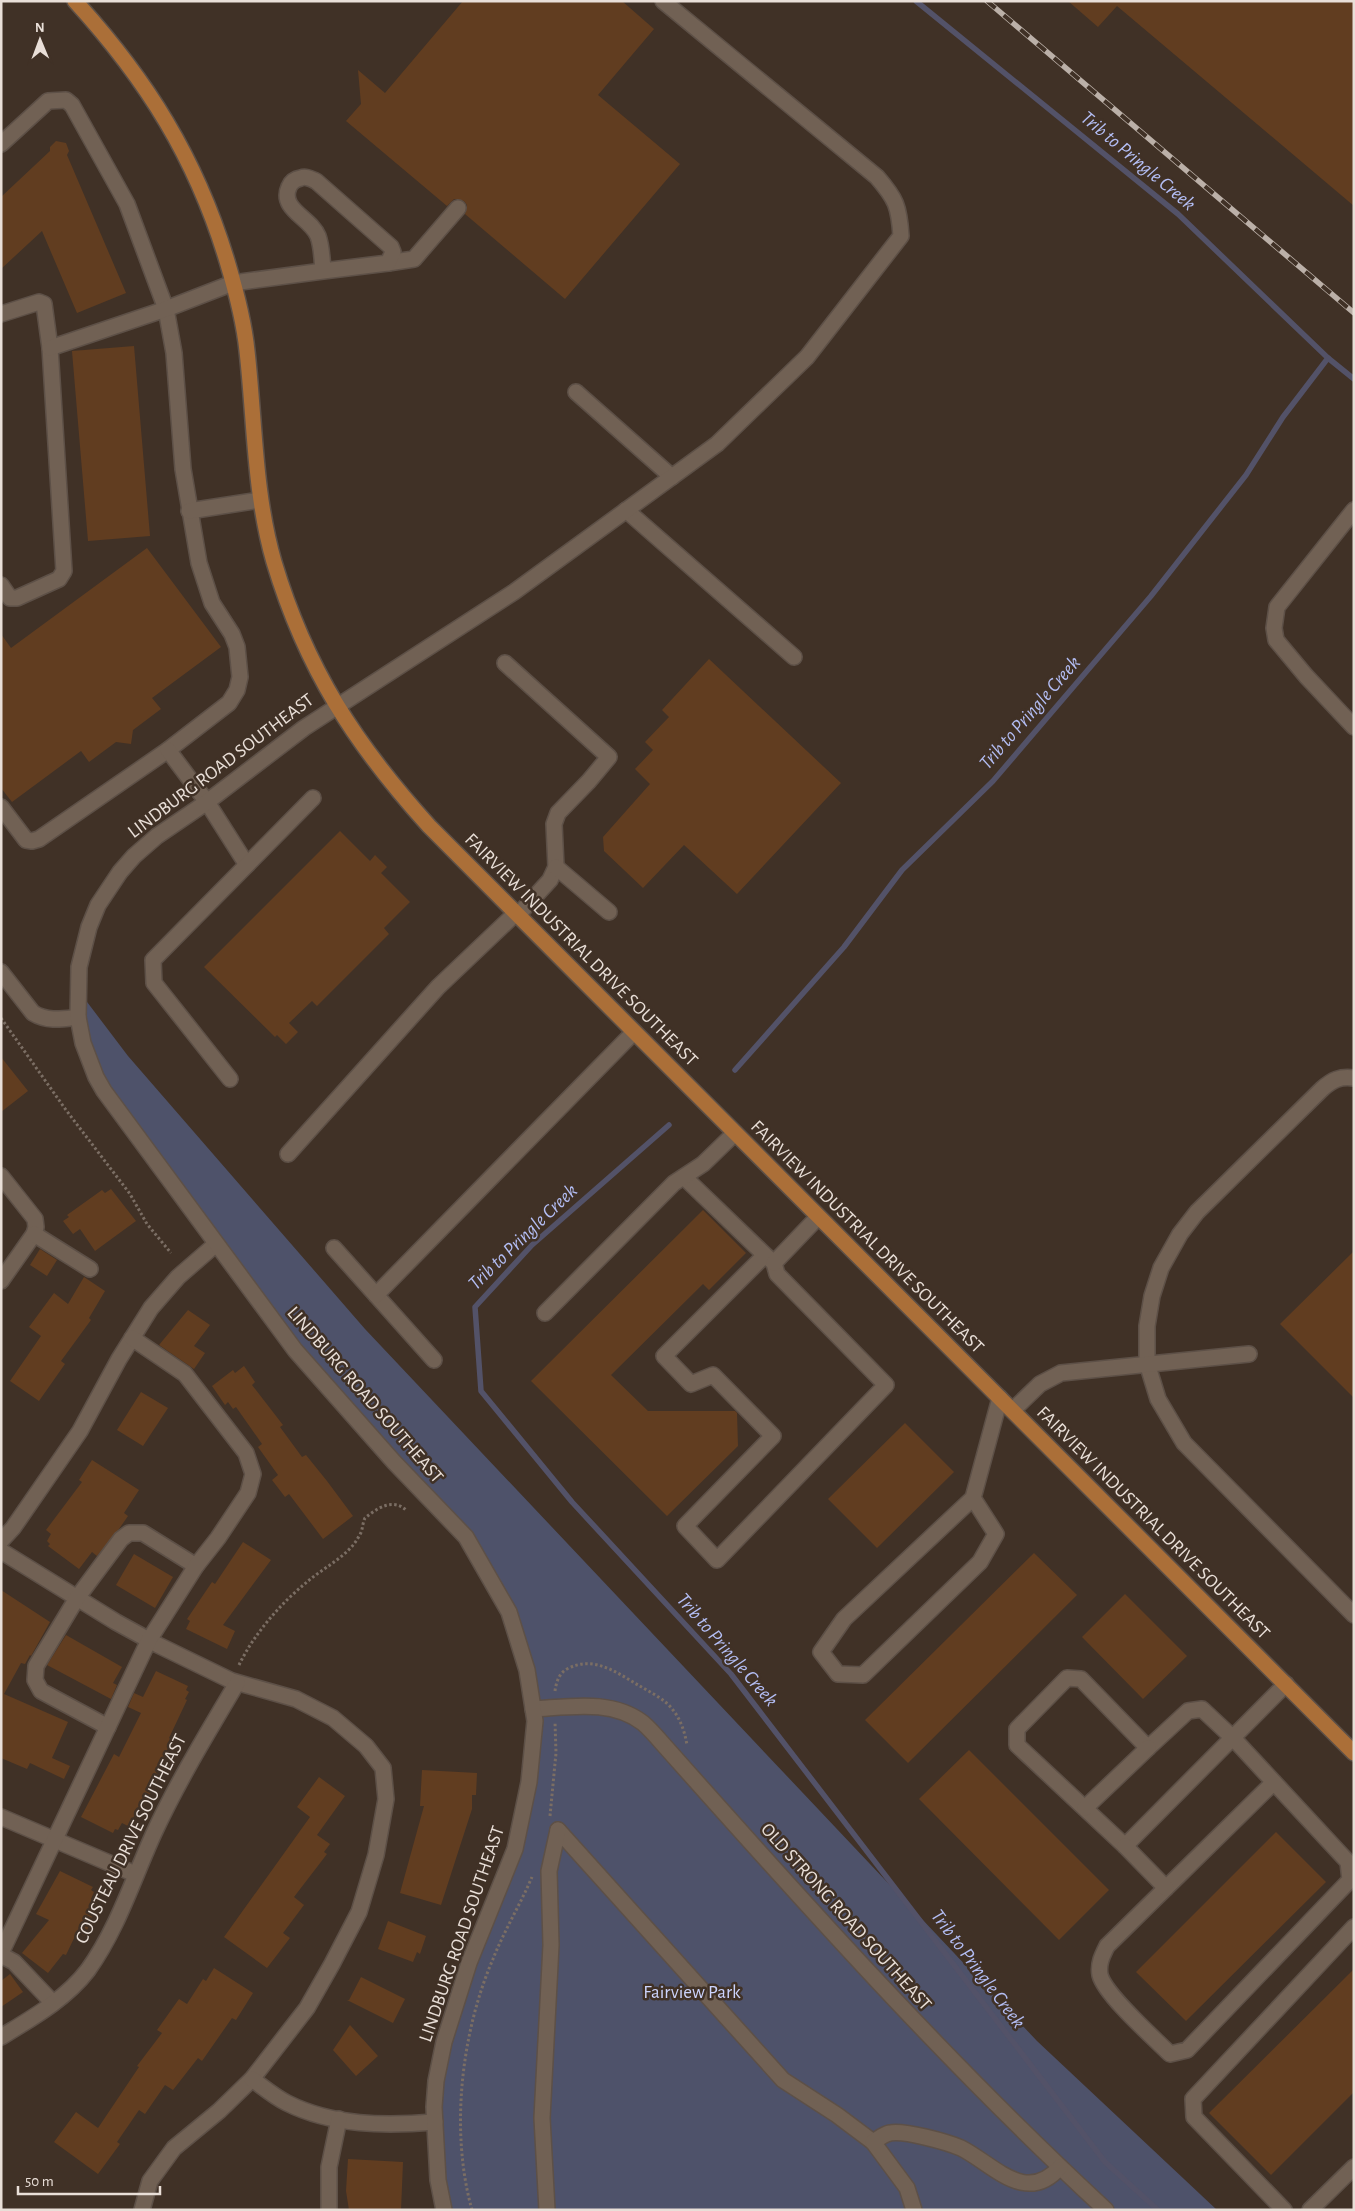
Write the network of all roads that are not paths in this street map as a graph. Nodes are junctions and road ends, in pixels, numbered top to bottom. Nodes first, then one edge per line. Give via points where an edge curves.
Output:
1 (75, 1) edge
2 (663, 1) edge
3 (1, 144) edge
4 (458, 208) dead end
5 (388, 263) junction
6 (324, 271) junction
7 (233, 283) junction
8 (166, 309) junction
9 (1, 314) edge
10 (50, 348) junction
11 (576, 392) dead end
12 (672, 477) junction
13 (260, 500) junction
14 (626, 510) junction
15 (1354, 510) edge
16 (189, 511) junction
17 (1, 585) edge
18 (794, 657) dead end
19 (505, 663) dead end
20 (336, 706) junction
21 (1354, 727) edge
22 (168, 750) junction
23 (313, 798) dead end
24 (207, 802) junction
25 (1, 807) edge
26 (247, 866) junction
27 (556, 867) junction
28 (609, 912) dead end
29 (517, 914) junction
30 (1, 972) edge
31 (78, 1017) junction
32 (634, 1032) junction
33 (1354, 1065) edge
34 (1348, 1077) edge
35 (230, 1079) dead end
36 (735, 1133) junction
37 (288, 1154) dead end
38 (1, 1176) edge
39 (684, 1177) junction
40 (818, 1217) junction
41 (34, 1234) junction
42 (216, 1244) junction
43 (334, 1248) dead end
44 (770, 1259) junction
45 (90, 1269) dead end
46 (1, 1281) edge
47 (376, 1295) junction
48 (545, 1313) dead end
49 (132, 1338) junction
50 (1249, 1354) dead end
51 (434, 1360) dead end
52 (1147, 1363) junction
53 (1000, 1398) junction
54 (1013, 1410) junction
55 (973, 1498) junction
56 (1, 1541) edge
57 (1, 1551) edge
58 (196, 1566) junction
59 (77, 1598) junction
60 (1354, 1615) edge
61 (149, 1640) junction
62 (237, 1677) junction
63 (1286, 1684) junction
64 (533, 1709) junction
65 (108, 1727) junction
66 (1233, 1738) junction
67 (1148, 1748) junction
68 (1354, 1753) edge
69 (1274, 1782) junction
70 (1085, 1808) junction
71 (1, 1817) edge
72 (55, 1841) junction
73 (1125, 1846) junction
74 (135, 1874) junction
75 (1166, 1888) junction
76 (1354, 1928) edge
77 (1, 1954) edge
78 (53, 2003) junction
79 (1, 2037) edge
80 (252, 2079) junction
81 (339, 2119) junction
82 (435, 2122) junction
83 (873, 2142) junction
84 (1060, 2167) junction
85 (1354, 2167) edge
86 (142, 2210) edge
87 (329, 2210) edge
88 (444, 2210) edge
89 (547, 2210) edge
90 (914, 2210) edge
91 (1106, 2210) edge
92 (1284, 2210) edge
93 (1310, 2210) edge

1 - 7 main road, FAIRVIEW INDUSTRIAL DRIVE SOUTHEAST via 130,66 178,139 210,207
2 - 12 street, LINDBURG ROAD SOUTHEAST via 877,177 900,211 901,236 807,357 717,444
3 - 8 street via 48,101 66,100 72,105 127,204
4 - 5 street via 414,259
5 - 6 street
5 - 6 street via 393,252 391,247 316,180 301,177 291,182 287,200 318,235
6 - 7 street
7 - 8 street
7 - 13 main road, FAIRVIEW INDUSTRIAL DRIVE SOUTHEAST via 247,349
8 - 10 street
8 - 16 street via 174,353
9 - 10 street via 39,302 44,304
10 - 17 street via 64,571 59,579 17,598 10,598
11 - 12 street
12 - 14 street, LINDBURG ROAD SOUTHEAST
13 - 16 street
13 - 20 main road, FAIRVIEW INDUSTRIAL DRIVE SOUTHEAST via 274,562 288,602 307,651
14 - 18 street
14 - 20 street, LINDBURG ROAD SOUTHEAST via 514,592
15 - 21 street via 1277,608 1274,628 1276,640
16 - 22 street via 205,587 232,634 240,662 240,677 229,703
19 - 27 street via 609,757 558,813 554,824
20 - 24 street, LINDBURG ROAD SOUTHEAST
20 - 29 main road, FAIRVIEW INDUSTRIAL DRIVE SOUTHEAST via 392,785
22 - 24 street
22 - 25 street via 32,841 26,840
23 - 26 street
24 - 26 street
24 - 31 street, LINDBURG ROAD SOUTHEAST via 134,856 98,905 82,948
26 - 35 street via 154,960 154,983
27 - 28 street
27 - 29 street via 550,880
29 - 32 main road, FAIRVIEW INDUSTRIAL DRIVE SOUTHEAST
29 - 37 street via 438,987
30 - 31 street via 33,1013 49,1019
31 - 42 street, LINDBURG ROAD SOUTHEAST via 89,1060 104,1091
32 - 36 main road, FAIRVIEW INDUSTRIAL DRIVE SOUTHEAST
32 - 47 street
33 - 34 street
34 - 52 street via 1333,1080 1322,1089 1197,1212 1180,1234 1161,1268 1152,1296
36 - 39 street via 703,1164
36 - 40 main road, FAIRVIEW INDUSTRIAL DRIVE SOUTHEAST
38 - 41 street via 35,1219
39 - 44 street
39 - 48 street via 674,1183
40 - 44 street
40 - 53 main road, FAIRVIEW INDUSTRIAL DRIVE SOUTHEAST
41 - 45 street
41 - 46 street
42 - 49 street via 166,1288
42 - 64 street, LINDBURG ROAD SOUTHEAST via 327,1388 466,1537 509,1612 527,1670
43 - 47 street
44 - 44 street via 777,1274 886,1385 717,1560 685,1526 773,1436 713,1375 691,1384 664,1356
47 - 51 street
49 - 56 street via 80,1431
49 - 58 street via 185,1374 252,1464 252,1484 248,1493
50 - 52 street
52 - 54 street via 1061,1373 1040,1384
52 - 60 street via 1158,1399 1190,1450
53 - 54 main road, FAIRVIEW INDUSTRIAL DRIVE SOUTHEAST
53 - 55 street
54 - 63 main road, FAIRVIEW INDUSTRIAL DRIVE SOUTHEAST
55 - 55 street via 996,1534 980,1562 863,1675 838,1674 820,1652 844,1619
57 - 59 street
58 - 59 street via 143,1533 129,1533 120,1540
58 - 61 street
59 - 61 street
59 - 65 street via 36,1666 35,1680 41,1691
61 - 62 street
61 - 65 street
62 - 74 street, COUSTEAU DRIVE SOUTHEAST via 186,1768
62 - 80 street via 296,1699 334,1718 366,1746 383,1768 386,1799 376,1855 359,1912 307,2008
63 - 66 street
63 - 68 main road, FAIRVIEW INDUSTRIAL DRIVE SOUTHEAST
64 - 82 street, LINDBURG ROAD SOUTHEAST via 535,1721 529,1782 515,1849 469,1963 444,2042 436,2081
64 - 84 street, OLD STRONG ROAD SOUTHEAST via 596,1706 621,1711 642,1723 886,1992
65 - 72 street
66 - 67 street via 1202,1709 1188,1711
66 - 69 street
66 - 73 street
67 - 70 street
67 - 70 street via 1081,1679 1067,1678 1017,1729 1017,1745
69 - 75 street
69 - 75 street via 1348,1862 1350,1880 1187,2050 1170,2054 1109,1992 1100,1976 1099,1961 1107,1946
70 - 73 street
71 - 72 street
72 - 74 street
72 - 77 street
73 - 75 street
74 - 78 street, COUSTEAU DRIVE SOUTHEAST via 115,1923 87,1970
76 - 92 street via 1193,2098 1194,2117
77 - 78 street via 14,1962
78 - 79 street, COUSTEAU DRIVE SOUTHEAST
80 - 81 street via 286,2102 319,2116
80 - 86 street via 174,2148 150,2181
81 - 82 street via 391,2124
81 - 87 street via 328,2167
82 - 88 street, LINDBURG ROAD SOUTHEAST via 438,2180
83 - 84 street via 890,2133 920,2136 960,2148 1010,2180 1029,2184 1052,2177
83 - 89 street via 837,2114 783,2080 558,1830 549,1871 551,1945 542,2118
83 - 90 street via 907,2188
84 - 91 street, OLD STRONG ROAD SOUTHEAST
85 - 93 street

